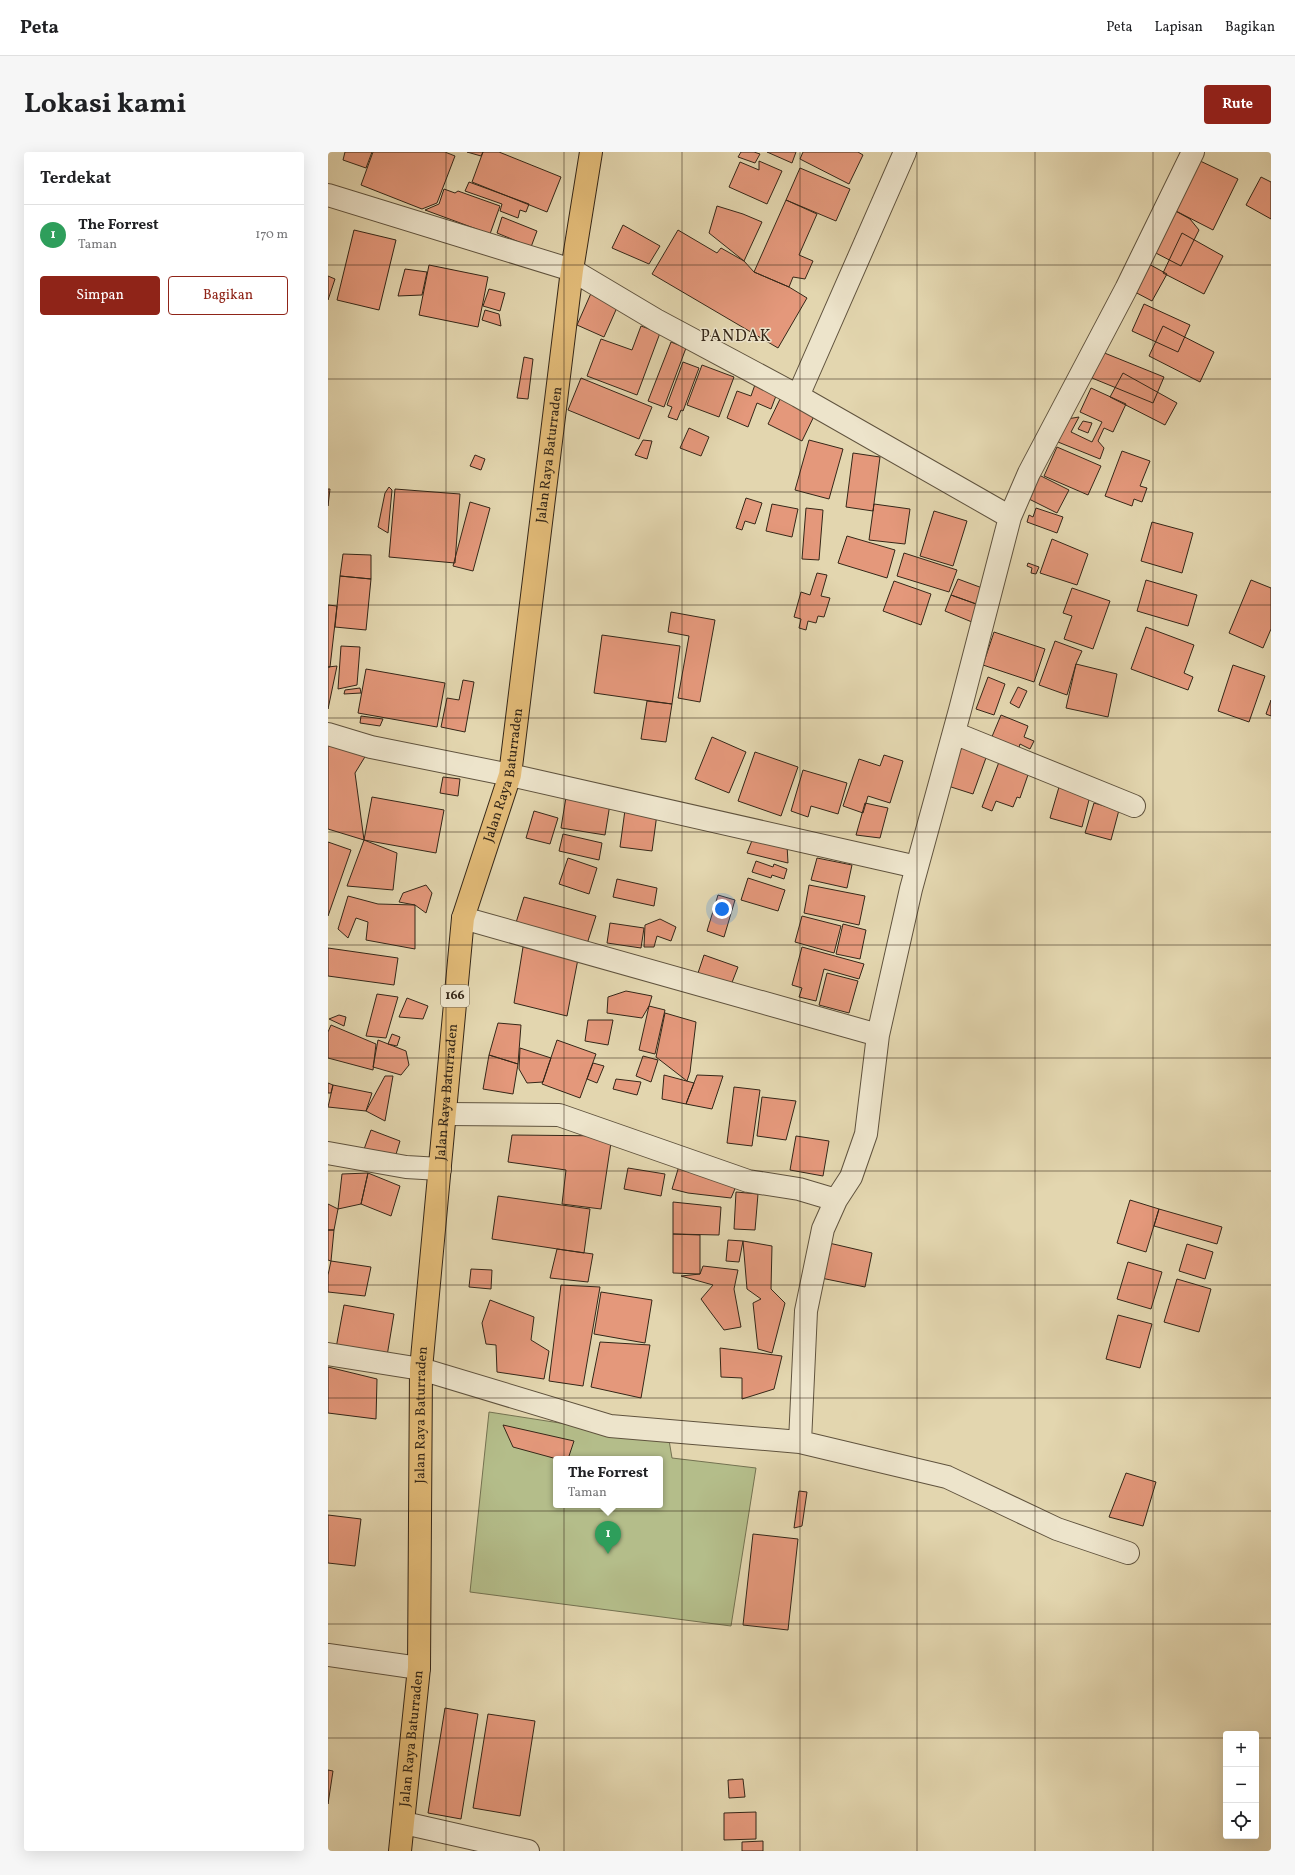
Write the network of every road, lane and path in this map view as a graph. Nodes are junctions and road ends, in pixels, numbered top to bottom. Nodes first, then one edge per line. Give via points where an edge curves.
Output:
1 (591, 152) edge
2 (905, 152) edge
3 (1193, 152) edge
4 (328, 195) edge
5 (572, 270) junction
6 (798, 396) junction
7 (1010, 517) junction
8 (954, 733) junction
9 (328, 734) edge
10 (510, 775) junction
11 (1134, 806) dead end
12 (917, 867) junction
13 (463, 918) junction
14 (878, 1035) junction
15 (444, 1114) junction
16 (328, 1153) edge
17 (440, 1169) junction
18 (836, 1200) junction
19 (328, 1354) edge
20 (421, 1369) junction
21 (800, 1442) junction
22 (1128, 1553) dead end
23 (328, 1655) edge
24 (419, 1668) junction
25 (404, 1823) junction
26 (400, 1851) edge
27 (528, 1851) edge

1 - 5 main road, Jalan Raya Baturraden / 166
2 - 6 street
3 - 7 street via 1126,289 1029,473
4 - 5 street
5 - 6 street via 656,320
5 - 10 main road, Jalan Raya Baturraden / 166
6 - 7 street
7 - 8 street
8 - 11 street
8 - 12 street
9 - 10 street via 371,747
10 - 12 street
10 - 13 main road, Jalan Raya Baturraden / 166
12 - 14 street
13 - 14 street
13 - 15 main road, Jalan Raya Baturraden / 166
14 - 18 street via 866,1134 851,1177
15 - 17 main road, Jalan Raya Baturraden / 166
15 - 18 street via 559,1115 748,1181 799,1189
16 - 17 street
17 - 20 main road, Jalan Raya Baturraden / 166
18 - 21 street via 823,1229 806,1311
19 - 20 street
20 - 21 street via 610,1426
20 - 24 main road, Jalan Raya Baturraden / 166
21 - 22 street via 947,1477 1057,1529
23 - 24 street
24 - 25 main road, Jalan Raya Baturraden / 166
25 - 26 main road, Jalan Raya Baturraden / 166
25 - 27 street

